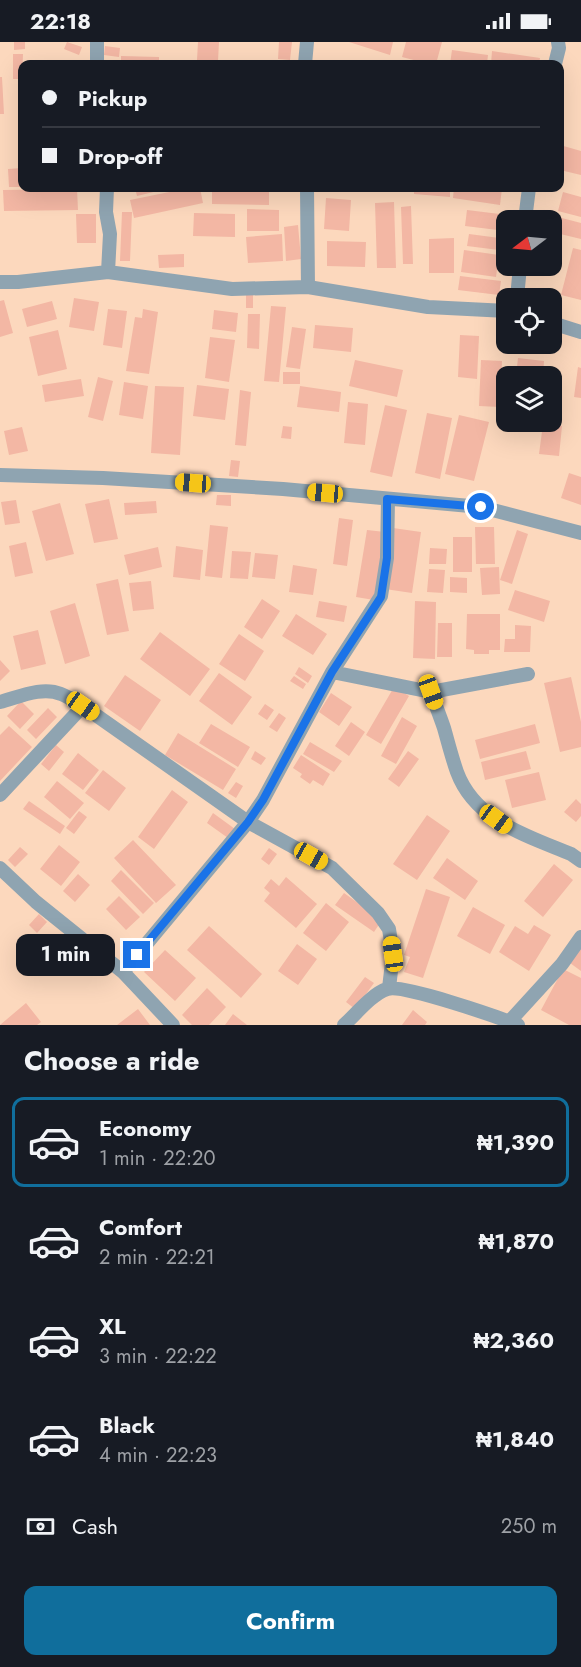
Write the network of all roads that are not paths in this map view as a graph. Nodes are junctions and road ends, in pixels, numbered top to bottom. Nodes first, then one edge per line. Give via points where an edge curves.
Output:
1 (97, 42) edge
2 (307, 42) edge
3 (558, 42) edge
4 (97, 60) edge
5 (305, 60) edge
6 (556, 60) edge
7 (107, 192) edge
8 (307, 192) edge
9 (528, 192) edge
10 (526, 210) edge
11 (108, 272) junction
12 (0, 282) edge
13 (308, 287) junction
14 (496, 310) edge
15 (562, 325) edge
16 (581, 332) edge
17 (0, 475) edge
18 (387, 499) junction
19 (581, 533) edge
20 (332, 672) junction
21 (528, 674) dead end
22 (431, 692) junction
23 (0, 702) edge
24 (83, 706) junction
25 (0, 795) edge
26 (248, 822) junction
27 (581, 861) edge
28 (0, 868) edge
29 (581, 937) edge
30 (123, 972) junction
31 (388, 988) junction
32 (513, 1023) edge
33 (173, 1025) edge
34 (344, 1025) edge

1 - 4 street
2 - 5 street
3 - 6 street
7 - 11 street
8 - 13 street
9 - 10 street
11 - 12 street
11 - 13 street via 232,289
13 - 14 street via 428,307
15 - 16 street
17 - 18 street via 283,489
18 - 19 street via 481,507
18 - 20 street via 387,558 381,597
20 - 22 street
20 - 26 street
21 - 22 street
22 - 27 street via 458,774 471,797 506,826
23 - 24 street via 46,691 60,693
24 - 25 street
24 - 26 street
26 - 30 street
26 - 31 street via 332,868 385,922 393,954
28 - 30 street
29 - 32 street
30 - 33 street
31 - 32 street via 411,990
31 - 34 street

